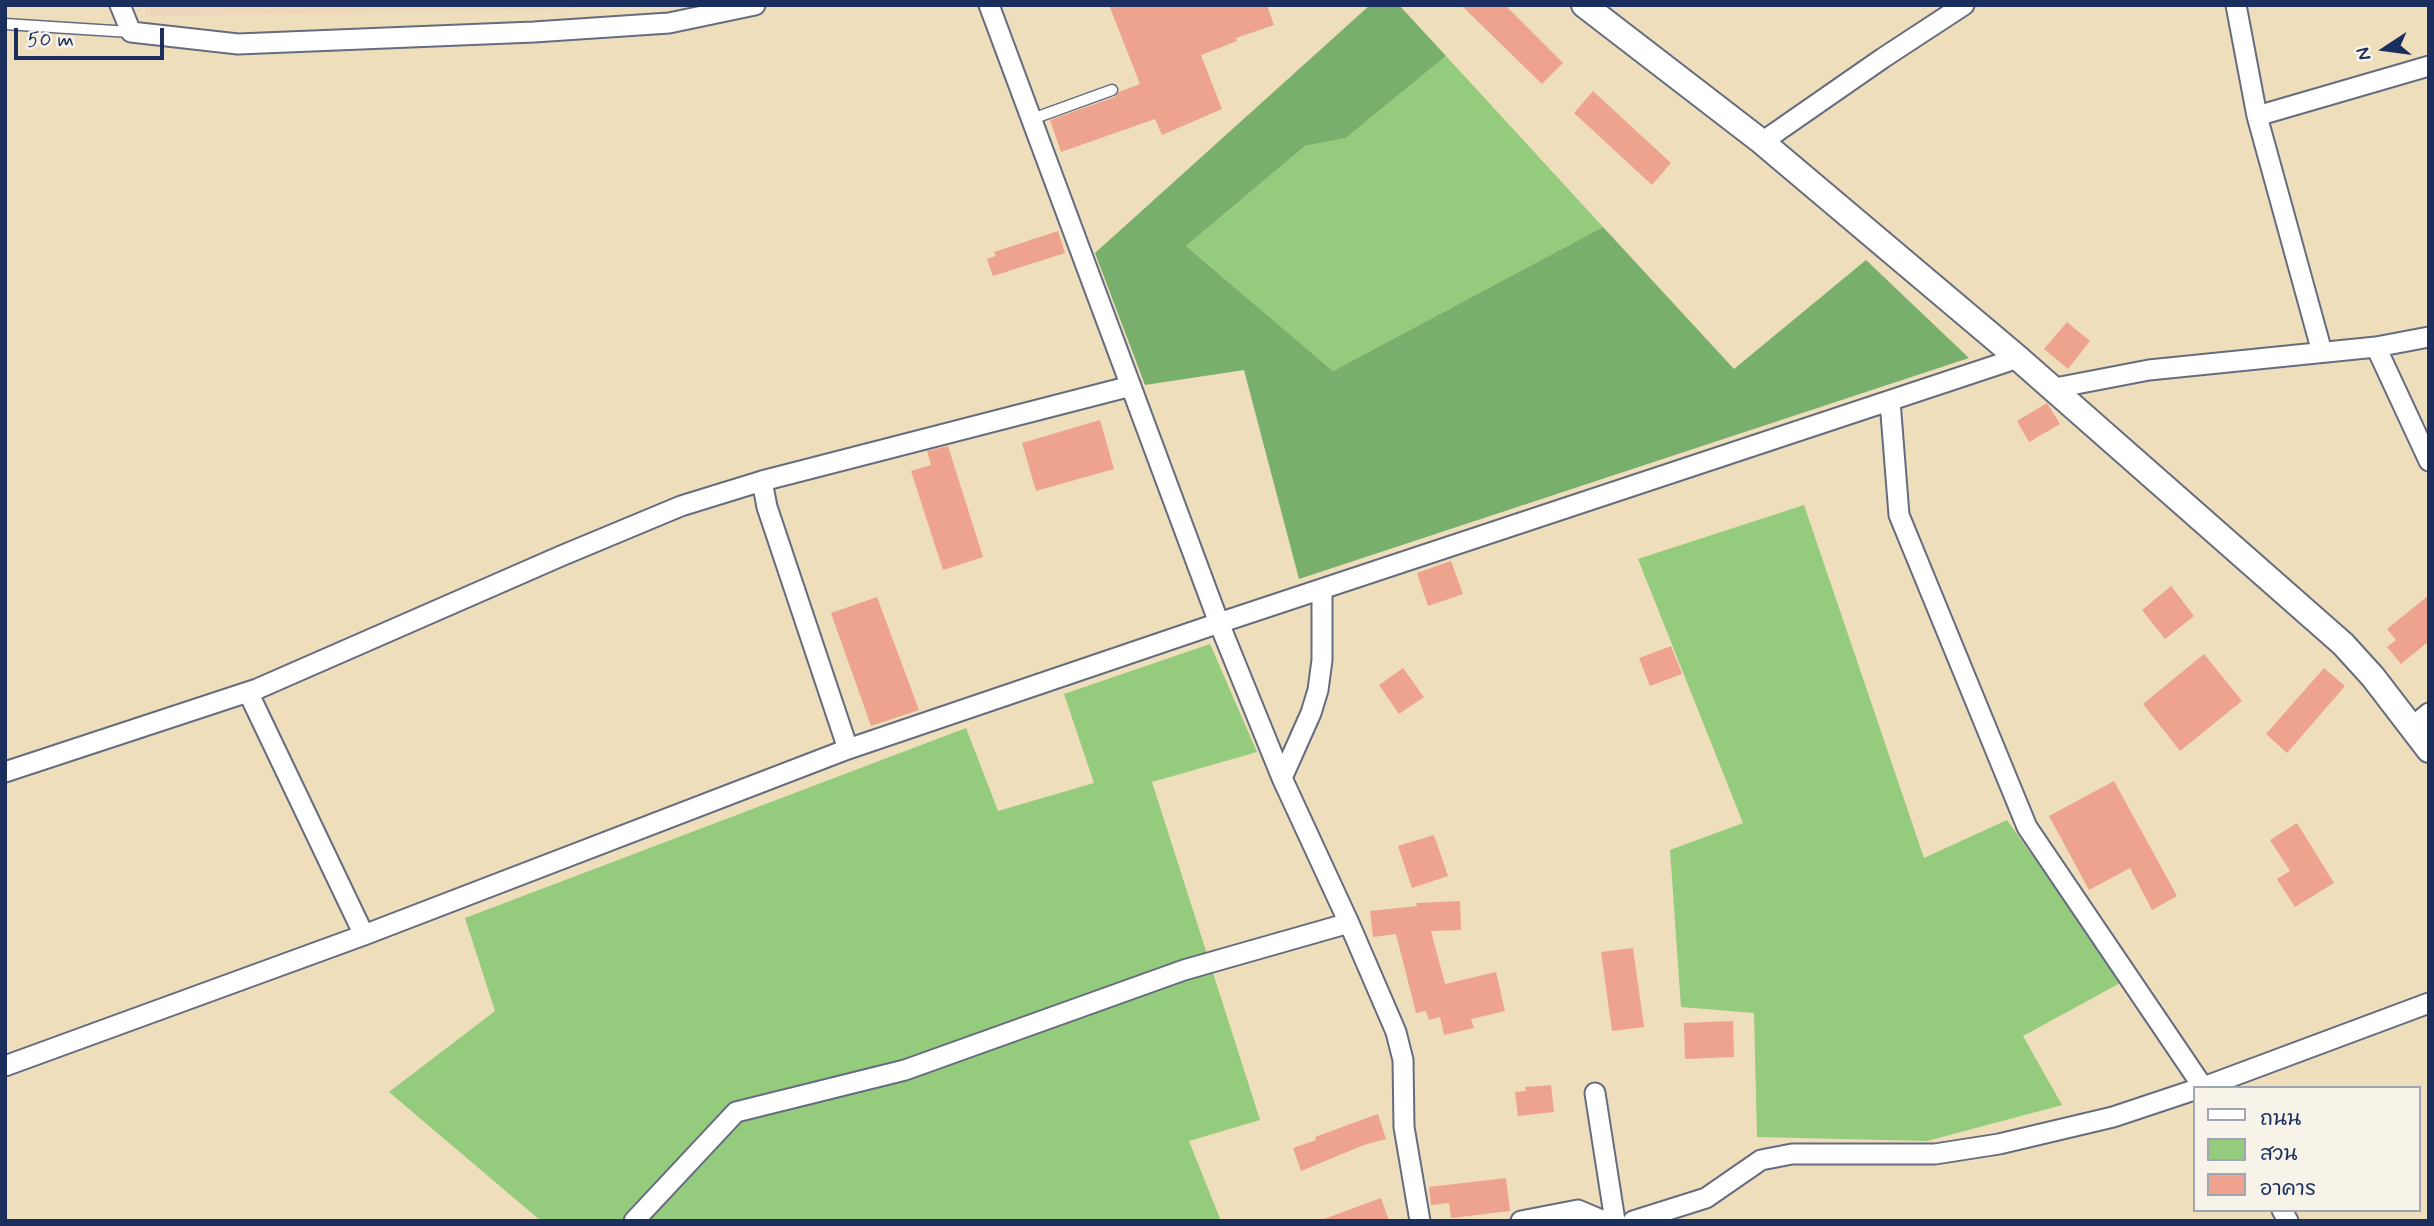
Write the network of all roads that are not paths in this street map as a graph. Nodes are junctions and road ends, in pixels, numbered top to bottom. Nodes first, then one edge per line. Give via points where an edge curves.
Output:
1 (120, 5) edge
2 (755, 5) edge
3 (989, 5) edge
4 (1584, 5) edge
5 (1965, 5) edge
6 (2236, 5) edge
7 (5, 24) edge
8 (131, 32) junction
9 (2429, 66) edge
10 (1112, 89) dead end
11 (2257, 116) junction
12 (1032, 119) junction
13 (1762, 142) junction
14 (2429, 337) edge
15 (2376, 347) junction
16 (2322, 352) junction
17 (2018, 358) junction
18 (1132, 386) junction
19 (2050, 389) junction
20 (1890, 401) junction
21 (2429, 461) edge
22 (762, 481) junction
23 (1322, 590) junction
24 (1219, 623) junction
25 (248, 692) junction
26 (2420, 720) edge
27 (848, 749) junction
28 (2429, 750) edge
29 (5, 772) edge
30 (1282, 778) junction
31 (1349, 923) junction
32 (364, 935) junction
33 (2429, 1003) edge
34 (5, 1066) edge
35 (2211, 1086) edge
36 (2192, 1091) edge
37 (1595, 1093) dead end
38 (634, 1221) edge
39 (1420, 1221) edge
40 (1521, 1221) edge
41 (1604, 1221) edge
42 (1615, 1221) edge
43 (1633, 1221) edge

1 - 8 street
2 - 8 street via 669,23 534,32 238,44
3 - 12 street
4 - 13 street
5 - 13 street
6 - 11 street
7 - 8 lane
9 - 11 street
10 - 12 lane
11 - 16 street
12 - 18 street
13 - 17 street
14 - 15 street
15 - 16 street
15 - 21 street
16 - 19 street via 2149,370
17 - 19 street
17 - 20 street
18 - 22 street
18 - 24 street
19 - 26 street via 2343,644
20 - 23 street
20 - 35 street via 1899,515 2027,827
22 - 25 street via 657,516
22 - 27 street
23 - 24 street
23 - 30 street via 1318,690
24 - 27 street
24 - 30 street
25 - 29 street
25 - 32 street
26 - 28 street
27 - 32 street
30 - 31 street
31 - 38 street via 1184,970 905,1070 736,1112
31 - 39 street via 1396,1032 1403,1060 1404,1127
32 - 34 street
33 - 35 street
36 - 43 street via 2113,1117 1999,1144 1935,1154 1792,1154 1761,1160 1706,1198
37 - 42 street
40 - 41 street via 1578,1210

